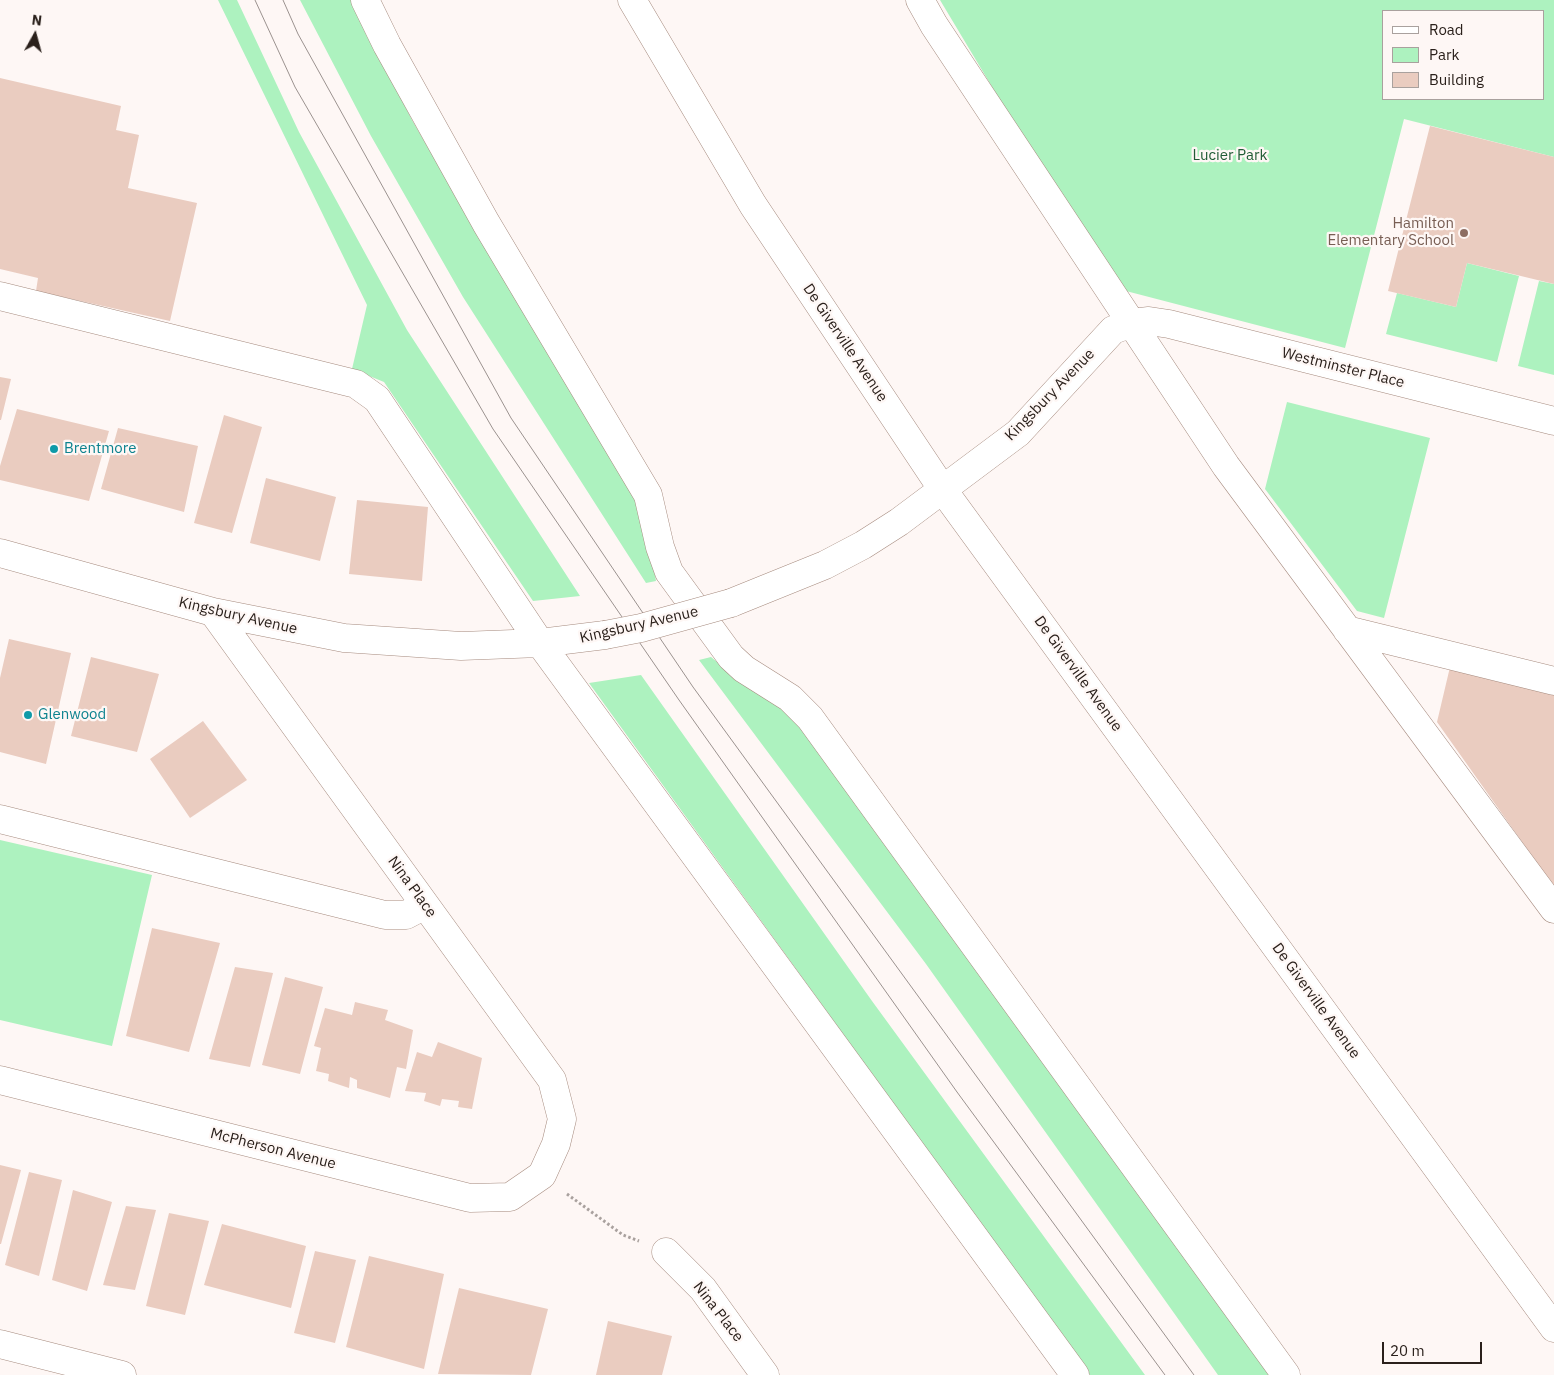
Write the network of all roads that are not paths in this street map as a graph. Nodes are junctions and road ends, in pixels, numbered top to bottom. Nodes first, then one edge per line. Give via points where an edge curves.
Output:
1 (364, 0) edge
2 (632, 0) edge
3 (920, 0) edge
4 (0, 296) edge
5 (1132, 323) junction
6 (1554, 421) edge
7 (943, 490) junction
8 (0, 554) edge
9 (214, 612) junction
10 (1347, 630) junction
11 (540, 643) junction
12 (1554, 681) edge
13 (0, 819) edge
14 (426, 905) junction
15 (1554, 909) edge
16 (0, 1080) edge
17 (542, 1176) joint
18 (666, 1252) road end
19 (1554, 1328) edge
20 (0, 1344) edge
21 (122, 1375) edge
22 (765, 1375) edge
23 (1075, 1375) edge
24 (1286, 1375) edge

1 - 24 street via 486,223 648,495 669,572 731,657 790,698 810,718
2 - 7 street, De Giverville Avenue via 753,205
3 - 5 street
4 - 11 street via 356,384 377,399
5 - 6 street, Westminster Place via 1170,324
5 - 7 street, Kingsbury Avenue via 1113,330 1018,433
5 - 10 street via 1226,466
7 - 11 street, Kingsbury Avenue, bridge via 863,545 825,565 731,603 641,628
7 - 19 street, De Giverville Avenue
8 - 9 street, Kingsbury Avenue
9 - 11 street, Kingsbury Avenue via 344,638 461,646
9 - 14 street, Nina Place
10 - 12 street
10 - 15 street
11 - 23 street
13 - 14 street via 385,915 406,916
14 - 17 street, Nina Place via 552,1080 562,1119 556,1144
16 - 17 street, McPherson Avenue via 470,1198 510,1197
18 - 22 street, Nina Place via 703,1289
20 - 21 street

